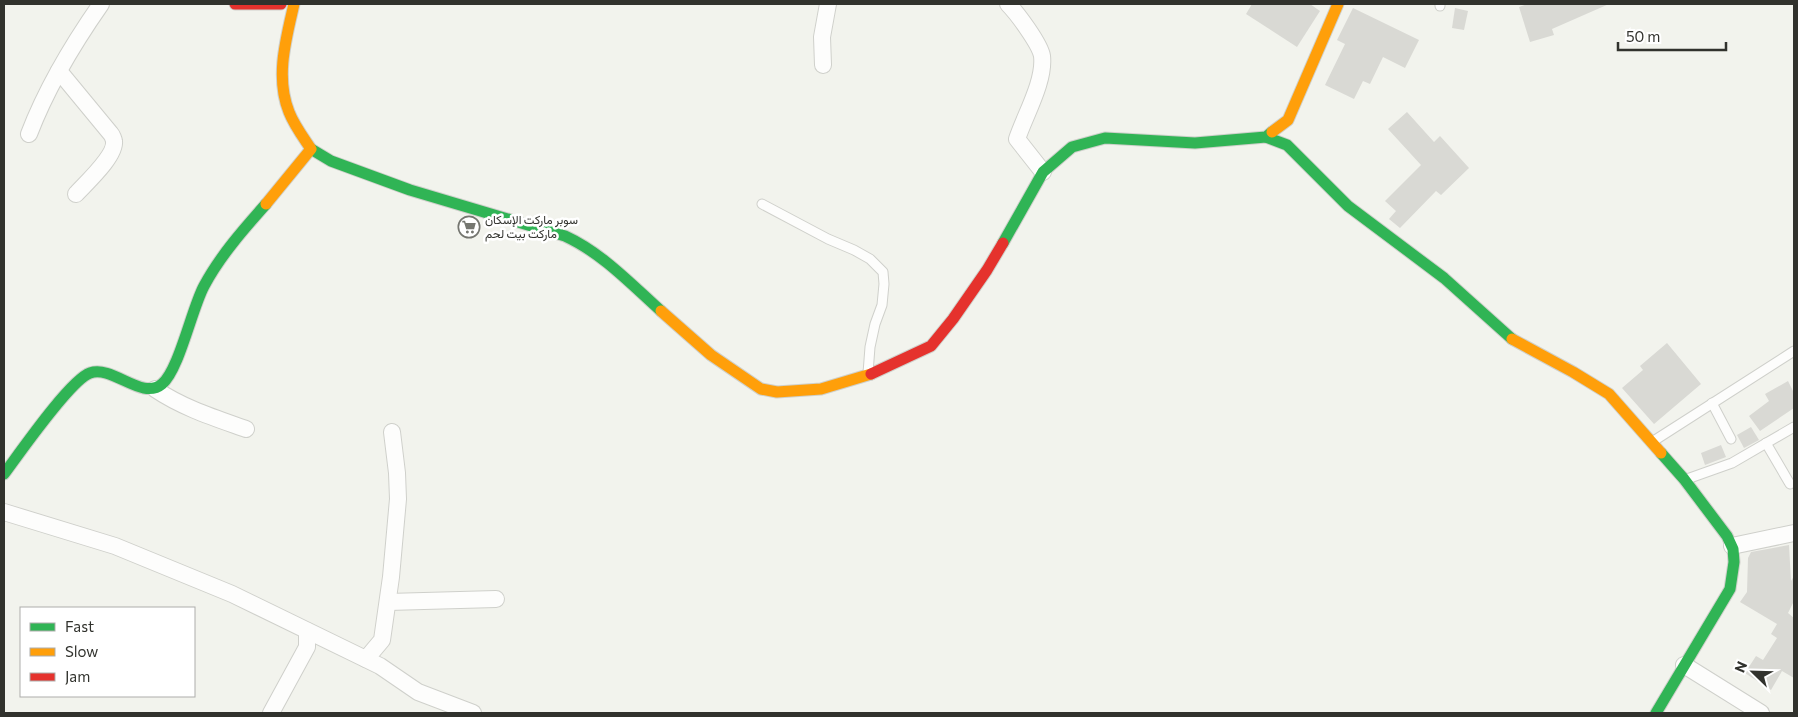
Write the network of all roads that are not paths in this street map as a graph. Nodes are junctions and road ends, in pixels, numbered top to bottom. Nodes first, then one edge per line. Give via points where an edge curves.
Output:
1 (101, 4) edge
2 (234, 4) edge
3 (281, 4) edge
4 (294, 4) edge
5 (828, 4) edge
6 (1008, 4) edge
7 (1338, 4) edge
8 (823, 65) dead end
9 (59, 71) junction
10 (1288, 120) junction
11 (29, 134) dead end
12 (1266, 138) junction
13 (1287, 145) junction
14 (311, 149) junction
15 (1043, 172) junction
16 (76, 194) dead end
17 (762, 204) dead end
18 (1794, 351) edge
19 (867, 376) junction
20 (155, 388) junction
21 (1712, 403) junction
22 (1794, 427) edge
23 (246, 429) dead end
24 (392, 432) dead end
25 (1731, 439) dead end
26 (1652, 443) junction
27 (1766, 443) junction
28 (4, 474) edge
29 (1684, 480) junction
30 (1790, 484) dead end
31 (4, 512) edge
32 (1794, 534) edge
33 (1732, 546) junction
34 (496, 599) dead end
35 (388, 602) junction
36 (307, 631) junction
37 (382, 640) junction
38 (366, 659) junction
39 (1684, 665) junction
40 (387, 671) junction
41 (271, 713) edge
42 (473, 713) edge
43 (1656, 713) edge
44 (1761, 713) edge

1 - 9 street
2 - 3 street
4 - 14 street via 282,76 288,111
5 - 8 street via 822,37
6 - 15 street via 1023,20 1042,55 1038,86 1017,139
7 - 10 street
9 - 11 street via 38,109
9 - 16 street via 114,141 109,156
10 - 12 street
10 - 13 street
12 - 13 street
12 - 15 street via 1195,143 1105,138 1072,147
13 - 26 street via 1348,206 1444,278 1513,340 1609,394
14 - 19 street via 331,161 410,190 566,236 582,244 711,355 760,389 777,392 822,389
14 - 20 street via 231,243 203,288 164,384
15 - 19 street via 987,270 953,320 930,346
17 - 19 lane via 854,250 883,272 882,305 874,324
18 - 21 lane
20 - 23 street via 190,408
20 - 28 street via 144,389 106,373 90,374 70,389
21 - 25 lane
21 - 26 lane
22 - 27 lane
24 - 35 street via 398,499
26 - 29 street
27 - 29 lane via 1732,463
27 - 30 lane
29 - 33 street
31 - 36 street via 115,546 167,566
32 - 33 street
33 - 39 street via 1735,569 1730,589
34 - 35 street
35 - 37 street
36 - 38 street
36 - 41 street via 307,647
37 - 38 street
37 - 40 street
38 - 40 street
39 - 43 street
39 - 44 street
40 - 42 street via 418,692

